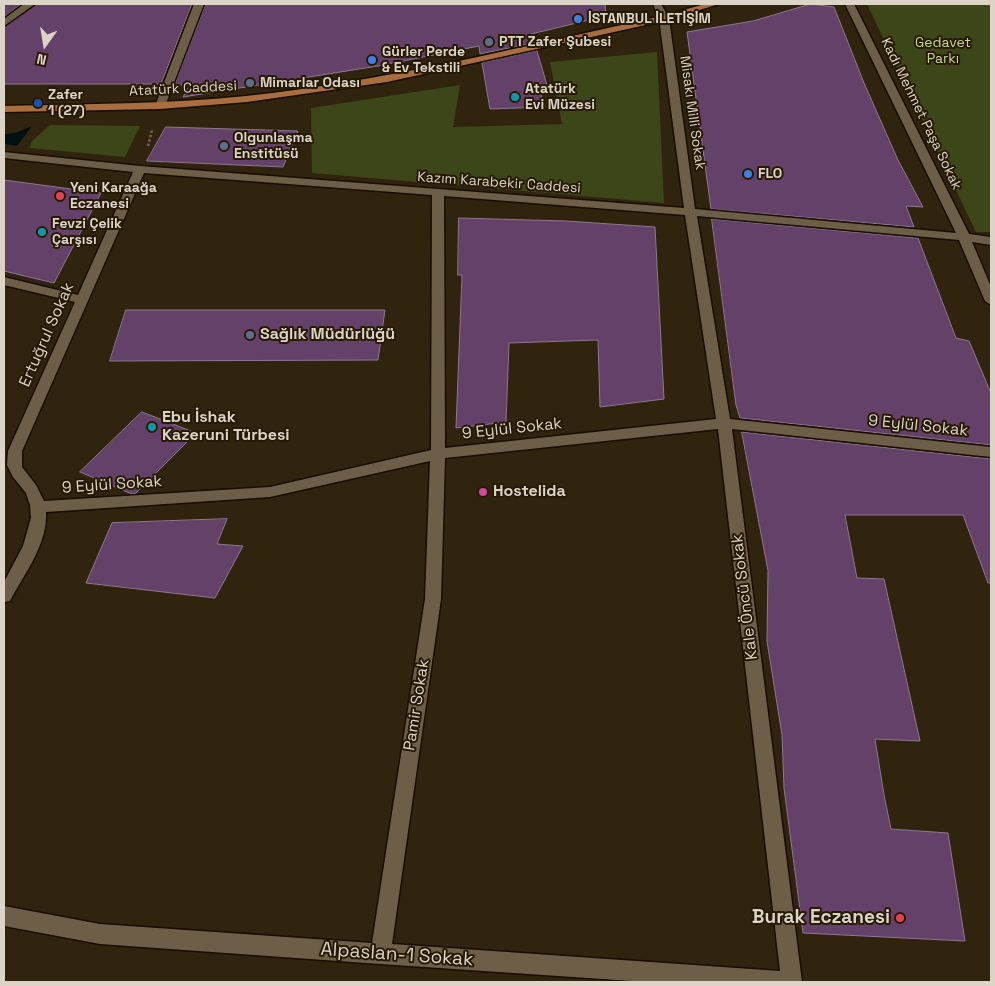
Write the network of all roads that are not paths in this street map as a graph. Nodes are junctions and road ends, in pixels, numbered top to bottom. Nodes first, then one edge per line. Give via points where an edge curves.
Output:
1 (30, 4) edge
2 (198, 4) edge
3 (657, 4) edge
4 (714, 4) edge
5 (849, 4) edge
6 (664, 18) junction
7 (4, 23) edge
8 (160, 106) junction
9 (4, 109) edge
10 (4, 155) edge
11 (140, 170) junction
12 (438, 194) junction
13 (690, 212) junction
14 (964, 237) junction
15 (991, 241) edge
16 (4, 281) edge
17 (82, 300) junction
18 (991, 301) edge
19 (724, 423) junction
20 (991, 452) edge
21 (438, 454) junction
22 (9, 467) edge
23 (38, 507) junction
24 (4, 596) edge
25 (4, 916) edge
26 (380, 954) junction
27 (792, 982) edge

1 - 7 street
2 - 8 street
3 - 6 street, Misakı Milli Sokak
4 - 6 main road, Atatürk Caddesi
5 - 14 street, Kadı Mehmet Paşa Sokak
6 - 8 main road, Atatürk Caddesi via 388,79 247,99
6 - 13 street, Misakı Milli Sokak
8 - 9 main road, Atatürk Caddesi
10 - 11 street, Kazım Karabekir Caddesi
11 - 12 street, Kazım Karabekir Caddesi
11 - 17 street, Ertuğrul Sokak
12 - 13 street, Kazım Karabekir Caddesi
12 - 21 street, Pamir Sokak
13 - 14 street, Kazım Karabekir Caddesi
13 - 19 street, Kale Öncü Sokak
14 - 15 street, Kazım Karabekir Caddesi
14 - 18 street, Kadı Mehmet Paşa Sokak
16 - 17 street
17 - 22 street, Ertuğrul Sokak
19 - 20 street, 9 Eylül Sokak
19 - 21 street, 9 Eylül Sokak
19 - 27 street, Kale Öncü Sokak
21 - 23 street, 9 Eylül Sokak via 270,492
21 - 26 street, Pamir Sokak via 433,599
22 - 23 street, Ertuğrul Sokak via 34,493
23 - 24 street, Ertuğrul Sokak via 34,538
25 - 26 street, Alpaslan-1 Sokak via 100,934
26 - 27 street, Alpaslan-1 Sokak

